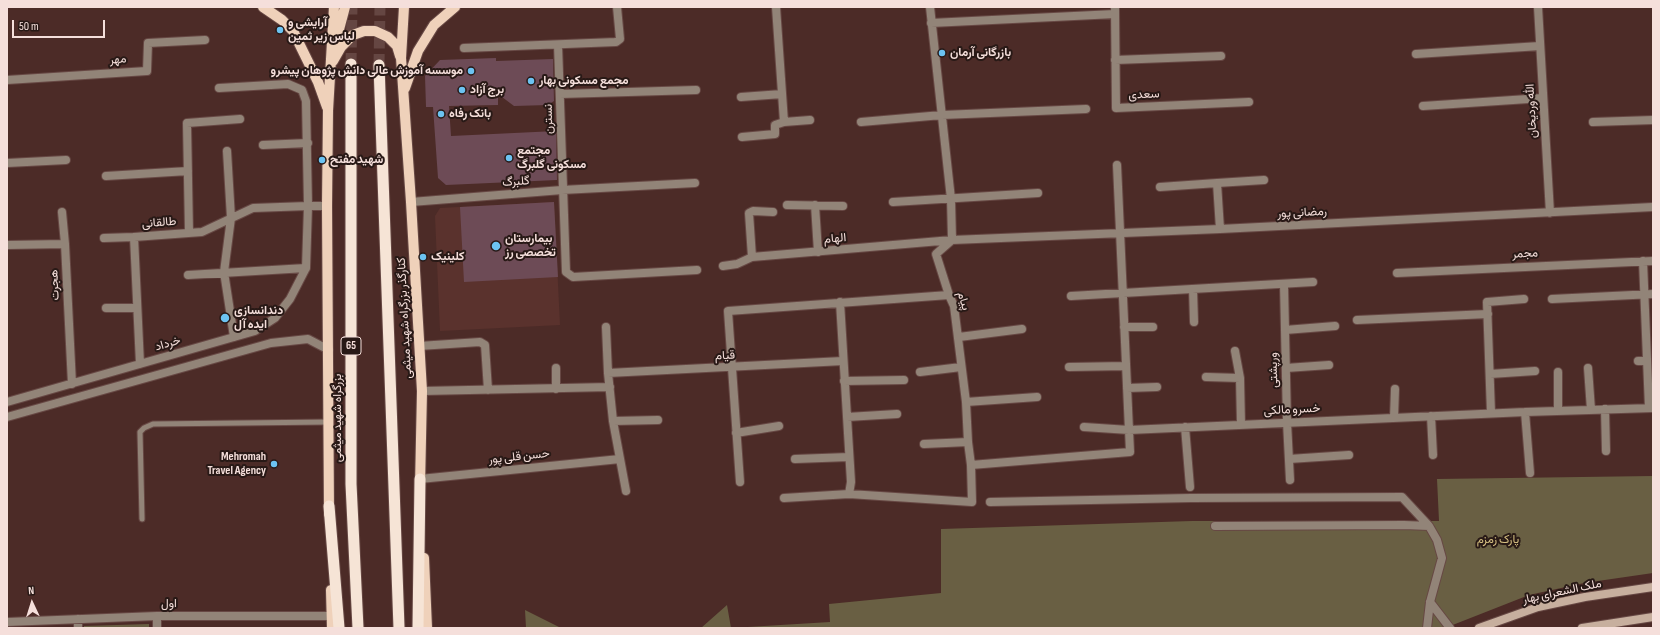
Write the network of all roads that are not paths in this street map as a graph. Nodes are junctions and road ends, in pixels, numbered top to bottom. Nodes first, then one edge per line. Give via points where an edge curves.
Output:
1 (263, 7) edge
2 (334, 7) edge
3 (345, 7) edge
4 (404, 7) edge
5 (455, 7) edge
6 (617, 7) edge
7 (776, 7) edge
8 (930, 7) edge
9 (1538, 7) edge
10 (1115, 11) edge
11 (931, 23) junction
12 (205, 40) dead end
13 (558, 45) junction
14 (1540, 46) junction
15 (464, 48) dead end
16 (1416, 54) dead end
17 (1221, 56) dead end
18 (401, 58) junction
19 (1115, 60) junction
20 (351, 64) tunnel mouth
21 (379, 65) tunnel mouth
22 (331, 68) junction
23 (7, 80) edge
24 (219, 88) dead end
25 (696, 90) dead end
26 (403, 92) junction
27 (560, 94) junction
28 (782, 94) junction
29 (741, 97) dead end
30 (1543, 98) junction
31 (1249, 102) dead end
32 (1424, 106) dead end
33 (1086, 109) dead end
34 (328, 111) junction
35 (942, 115) junction
36 (240, 119) dead end
37 (810, 120) dead end
38 (1653, 120) edge
39 (784, 122) junction
40 (861, 122) dead end
41 (1593, 122) dead end
42 (742, 137) dead end
43 (308, 143) junction
44 (263, 145) dead end
45 (227, 151) dead end
46 (66, 160) dead end
47 (7, 163) edge
48 (1118, 165) dead end
49 (188, 170) junction
50 (106, 176) dead end
51 (1264, 180) dead end
52 (1217, 182) junction
53 (695, 183) dead end
54 (1160, 186) dead end
55 (562, 190) junction
56 (1038, 193) dead end
57 (951, 199) junction
58 (411, 202) junction
59 (893, 202) dead end
60 (787, 205) dead end
61 (815, 205) junction
62 (308, 206) junction
63 (327, 206) junction
64 (843, 206) dead end
65 (1653, 207) edge
66 (62, 212) dead end
67 (774, 212) dead end
68 (1550, 213) junction
69 (231, 218) junction
70 (1220, 229) junction
71 (189, 233) junction
72 (1121, 234) junction
73 (134, 237) junction
74 (104, 238) dead end
75 (952, 240) junction
76 (65, 244) junction
77 (7, 245) edge
78 (818, 252) junction
79 (752, 257) junction
80 (1653, 260) edge
81 (1643, 261) junction
82 (723, 266) dead end
83 (306, 268) junction
84 (698, 270) dead end
85 (224, 272) junction
86 (1397, 272) dead end
87 (188, 276) dead end
88 (1313, 282) dead end
89 (1284, 284) junction
90 (1194, 289) junction
91 (1122, 293) junction
92 (1649, 294) edge
93 (949, 295) junction
94 (1071, 296) dead end
95 (1524, 299) dead end
96 (1552, 299) dead end
97 (840, 302) junction
98 (106, 308) dead end
99 (137, 308) junction
100 (1488, 314) junction
101 (1357, 320) dead end
102 (1194, 322) dead end
103 (1335, 326) dead end
104 (606, 327) dead end
105 (1124, 327) junction
106 (1153, 327) dead end
107 (1022, 329) dead end
108 (1285, 330) junction
109 (234, 337) junction
110 (959, 337) junction
111 (419, 346) junction
112 (329, 350) junction
113 (1235, 350) dead end
114 (843, 361) junction
115 (1638, 361) dead end
116 (1647, 361) junction
117 (140, 364) junction
118 (1329, 365) dead end
119 (1126, 366) junction
120 (731, 367) junction
121 (961, 367) junction
122 (1069, 367) dead end
123 (556, 368) dead end
124 (1286, 368) junction
125 (1588, 368) dead end
126 (1535, 371) dead end
127 (920, 372) dead end
128 (1558, 372) dead end
129 (608, 373) junction
130 (1490, 374) junction
131 (1206, 377) dead end
132 (1240, 378) junction
133 (904, 380) dead end
134 (844, 381) junction
135 (72, 384) junction
136 (610, 387) junction
137 (1157, 387) dead end
138 (556, 388) junction
139 (1127, 388) junction
140 (1395, 389) dead end
141 (488, 390) junction
142 (422, 391) junction
143 (1037, 397) dead end
144 (7, 402) edge
145 (966, 402) junction
146 (1651, 408) edge
147 (1605, 409) junction
148 (1591, 410) junction
149 (1558, 411) junction
150 (1525, 412) junction
151 (1491, 413) junction
152 (897, 414) dead end
153 (1431, 416) junction
154 (7, 417) edge
155 (847, 417) junction
156 (1394, 418) junction
157 (658, 420) dead end
158 (613, 421) junction
159 (328, 422) junction
160 (1287, 422) junction
161 (1241, 424) junction
162 (779, 426) dead end
163 (1084, 427) dead end
164 (1185, 427) junction
165 (1129, 430) junction
166 (736, 433) junction
167 (968, 442) junction
168 (924, 444) dead end
169 (1606, 451) dead end
170 (1433, 455) dead end
171 (1348, 456) dead end
172 (849, 457) junction
173 (620, 459) junction
174 (795, 459) dead end
175 (1289, 459) junction
176 (971, 465) junction
177 (1530, 473) dead end
178 (420, 479) junction
179 (1290, 480) dead end
180 (740, 482) dead end
181 (1190, 487) dead end
182 (626, 491) dead end
183 (849, 494) junction
184 (784, 498) dead end
185 (990, 502) dead end
186 (329, 506) junction
187 (142, 519) dead end
188 (1216, 526) dead end
189 (1429, 526) junction
190 (1653, 587) edge
191 (1430, 602) junction
192 (157, 616) junction
193 (332, 616) junction
194 (1653, 616) edge
195 (78, 619) junction
196 (7, 622) edge
197 (78, 628) edge
198 (157, 628) edge
199 (332, 628) edge
200 (339, 628) edge
201 (358, 628) edge
202 (399, 628) edge
203 (418, 628) edge
204 (427, 628) edge
205 (1427, 628) edge
206 (1450, 628) edge
207 (1479, 628) edge
208 (1582, 628) edge

1 - 34 main road via 293,31 318,82
2 - 22 main road
3 - 22 main road
4 - 18 main road, کنارگذر بزرگراه شهید میثمی
5 - 26 main road via 434,25 422,44
6 - 13 street via 620,39 616,42
7 - 28 street
8 - 11 street
9 - 14 street, الله وردیخان
10 - 11 street
10 - 19 street, سعدی
11 - 35 street
12 - 23 street, مهر via 148,43 147,71
13 - 15 street
13 - 27 street, نسترن
14 - 16 street
14 - 30 street, الله وردیخان
17 - 19 street
18 - 22 main road via 397,46 388,37 376,31 364,31 353,35 341,46
18 - 26 main road, کنارگذر بزرگراه شهید میثمی
19 - 31 street, سعدی via 1116,108
20 - 201 highway, بزرگراه شهید میثمی / 65 via 351,484
21 - 202 highway
22 - 34 main road
24 - 43 street, خرداد via 288,84 302,90 306,101
25 - 27 street
26 - 58 main road, کنارگذر بزرگراه شهید میثمی
27 - 55 street, نسترن
28 - 29 street
28 - 39 street
30 - 32 street
30 - 68 street, الله وردیخان
33 - 35 street
34 - 63 main road
35 - 40 street
35 - 57 street
36 - 49 street via 187,123
37 - 39 street
38 - 41 street
39 - 42 street via 775,125 775,134
43 - 44 street
43 - 62 street, خرداد
45 - 69 street
46 - 47 street
48 - 72 street
49 - 50 street
49 - 71 street
51 - 52 street
52 - 54 street
52 - 70 street
53 - 55 street, گلبرگ
55 - 58 street, گلبرگ
55 - 84 street, نسترن via 566,272 569,276
56 - 57 street
57 - 59 street
57 - 75 street
58 - 111 main road, کنارگذر بزرگراه شهید میثمی
60 - 61 street
61 - 64 street
61 - 78 street
62 - 63 street
62 - 69 street, طالقانی via 253,208
62 - 83 street, خرداد
63 - 112 main road
65 - 68 street, رمضانی پور
66 - 76 street, هجرت
67 - 79 street via 749,213
68 - 70 street, رمضانی پور
69 - 71 street, طالقانی via 202,232
69 - 85 street
70 - 72 street, رمضانی پور
71 - 73 street, طالقانی
72 - 75 street, رمضانی پور
72 - 91 street
73 - 74 street
73 - 99 street, طالقانی
75 - 78 street, الهام
75 - 93 street, پیام via 936,254
76 - 77 street
76 - 135 street, هجرت
78 - 79 street, الهام
79 - 82 street, الهام via 737,264
80 - 81 street, مجمر
81 - 86 street, مجمر
81 - 92 street
83 - 85 street
83 - 109 street, خرداد via 290,298 275,318 256,331
85 - 87 street
85 - 109 street
88 - 89 street
89 - 90 street
89 - 108 street, ورپشتی
90 - 91 street
90 - 102 street
91 - 94 street
91 - 105 street
92 - 96 street
92 - 116 street
93 - 97 street
93 - 110 street, پیام via 954,306
95 - 100 street via 1487,302
97 - 114 street
97 - 120 street via 728,311
98 - 99 street
99 - 117 street, طالقانی
100 - 101 street
100 - 130 street
103 - 108 street
104 - 129 street
105 - 106 street
105 - 119 street
107 - 110 street
108 - 124 street, ورپشتی
109 - 117 street, خرداد
110 - 121 street, پیام
111 - 141 street via 480,342 486,344
111 - 142 main road, کنارگذر بزرگراه شهید میثمی
112 - 154 street via 308,339 271,344
112 - 159 main road
113 - 132 street
114 - 120 street, قیام
114 - 134 street
115 - 116 street
116 - 146 street
117 - 135 street, خرداد
118 - 124 street
119 - 122 street
119 - 139 street
120 - 129 street, قیام
120 - 166 street
121 - 127 street
121 - 145 street, پیام
123 - 138 street
124 - 160 street, ورپشتی
125 - 148 street
126 - 130 street
128 - 149 street
129 - 136 street
130 - 151 street
131 - 132 street
132 - 161 street
133 - 134 street
134 - 155 street
135 - 144 street, خرداد
136 - 138 street
136 - 158 street
137 - 139 street
138 - 141 street
139 - 165 street
140 - 156 street
141 - 142 street
142 - 178 main road, کنارگذر بزرگراه شهید میثمی
143 - 145 street
145 - 167 street, پیام
146 - 147 street, خسرو مالکی
147 - 148 street, خسرو مالکی
147 - 169 street
148 - 149 street, خسرو مالکی
149 - 150 street, خسرو مالکی
150 - 151 street, خسرو مالکی
150 - 177 street
151 - 153 street, خسرو مالکی
152 - 155 street
153 - 156 street, خسرو مالکی
153 - 170 street
155 - 172 street
156 - 160 street, خسرو مالکی
157 - 158 street
158 - 173 street
159 - 186 main road
159 - 187 lane via 153,424 144,428 140,432
160 - 161 street, خسرو مالکی
160 - 175 street, ورپشتی
161 - 164 street, خسرو مالکی
162 - 166 street
163 - 165 street, خسرو مالکی
164 - 165 street, خسرو مالکی
164 - 181 street
165 - 176 street via 1130,452
166 - 180 street
167 - 168 street
167 - 176 street, پیام
171 - 175 street
172 - 174 street
172 - 183 street
173 - 178 street, حسن قلی پور
173 - 182 street
175 - 179 street, ورپشتی
176 - 183 street, پیام via 972,502
178 - 203 highway
178 - 204 main road, کنارگذر بزرگراه شهید میثمی
183 - 184 street
185 - 189 street via 1402,497
186 - 193 main road
186 - 200 highway
188 - 189 street
189 - 191 street via 1437,540 1442,558
190 - 207 main road, ملک الشعرای بهار via 1538,607
191 - 205 street
191 - 206 street
192 - 193 street, اول
192 - 195 street, اول
192 - 198 street
193 - 199 main road
194 - 208 main road
195 - 196 street, اول
195 - 197 street

